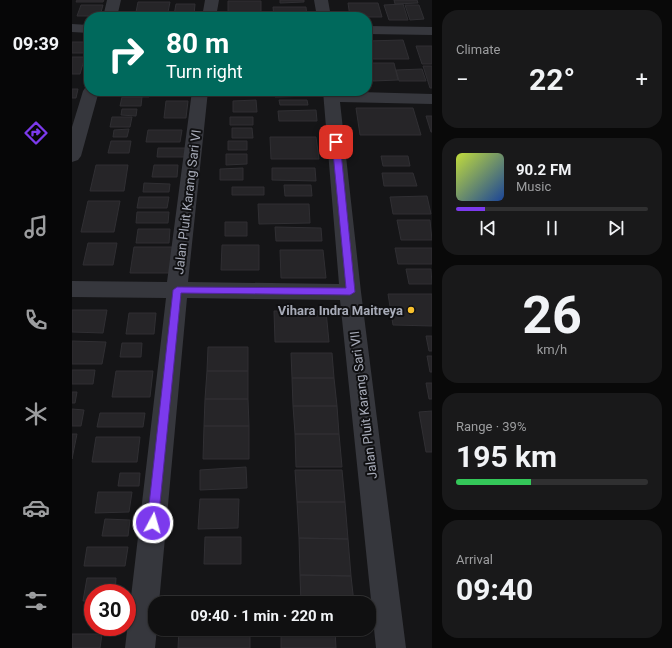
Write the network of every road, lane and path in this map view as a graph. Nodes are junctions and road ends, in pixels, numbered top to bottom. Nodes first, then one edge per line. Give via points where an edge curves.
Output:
1 (114, 0) edge
2 (212, 0) edge
3 (321, 0) edge
4 (111, 12) edge
5 (210, 12) edge
6 (323, 12) edge
7 (72, 28) edge
8 (84, 29) edge
9 (372, 30) edge
10 (432, 31) edge
11 (90, 96) edge
12 (199, 96) edge
13 (332, 96) edge
14 (372, 96) edge
15 (432, 99) edge
16 (72, 156) edge
17 (72, 289) edge
18 (177, 290) junction
19 (350, 292) junction
20 (140, 648) edge
21 (391, 648) edge

1 - 4 street
2 - 5 street
3 - 6 street
7 - 8 street
9 - 10 street
11 - 16 street
12 - 18 street, Jalan Pluit Karang Sari VI
13 - 19 street, Jalan Pluit Karang Sari VII
14 - 15 street
17 - 18 street
18 - 19 street
18 - 20 street, Jalan Pluit Karang Sari VI
19 - 21 street, Jalan Pluit Karang Sari VII

